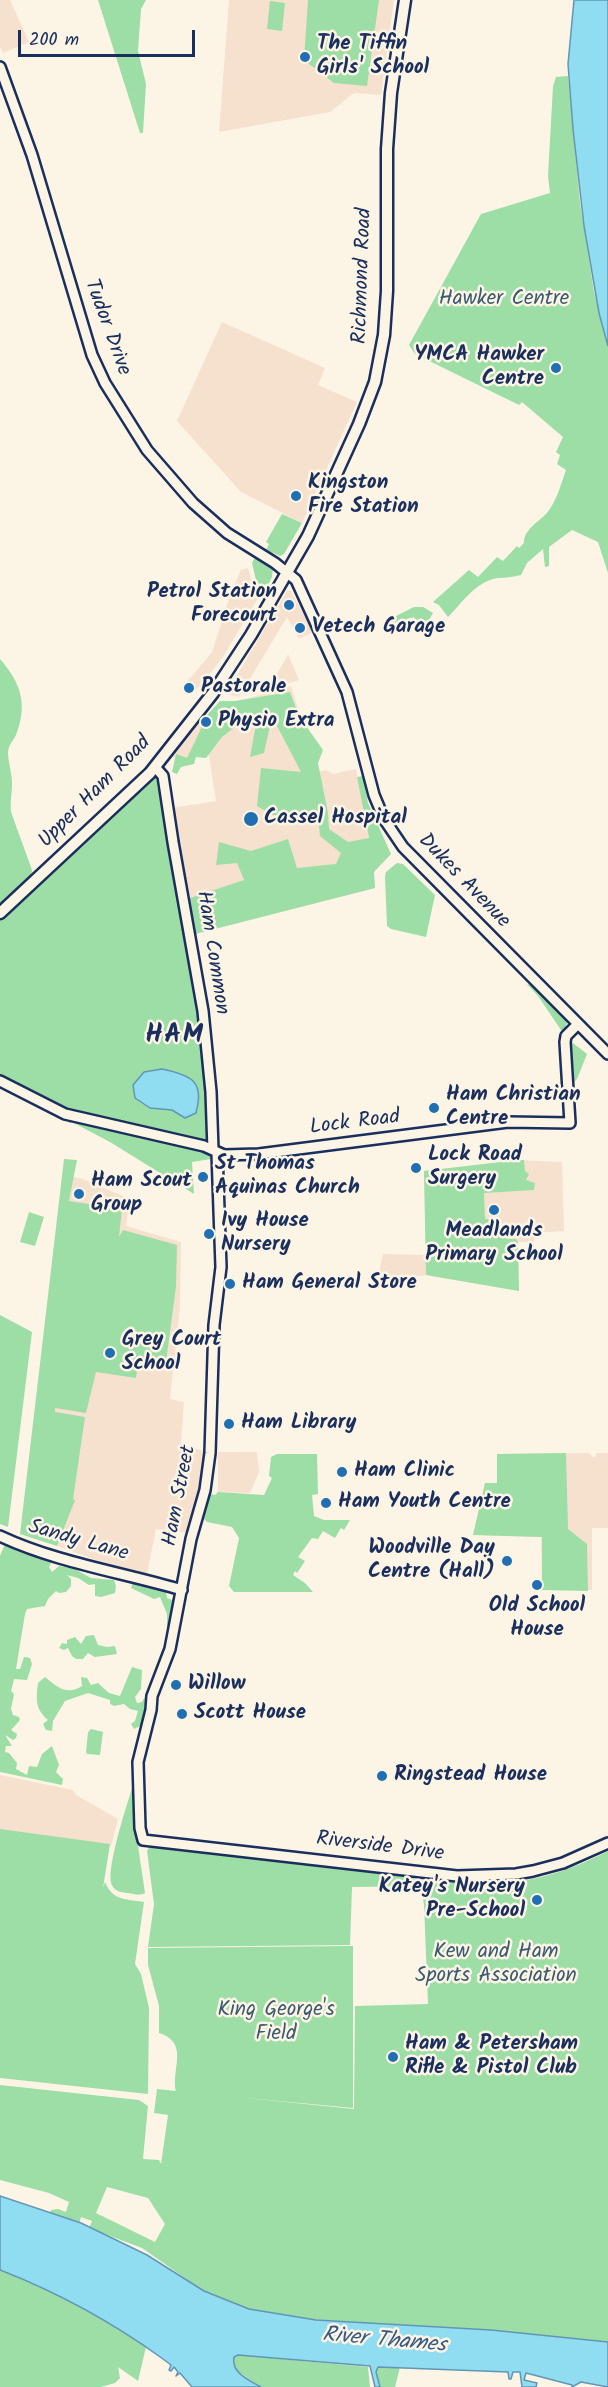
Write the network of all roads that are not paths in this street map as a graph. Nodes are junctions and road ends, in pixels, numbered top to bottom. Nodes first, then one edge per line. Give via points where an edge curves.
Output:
1 (405, 0) edge
2 (0, 67) edge
3 (288, 572) junction
4 (233, 664) joint
5 (155, 767) junction
6 (0, 913) edge
7 (577, 1025) junction
8 (608, 1054) edge
9 (0, 1081) edge
10 (215, 1151) junction
11 (0, 1536) edge
12 (182, 1590) junction
13 (143, 1840) joint
14 (608, 1843) edge

1 - 3 main road, Richmond Road via 387,148 387,291 381,356 359,424
2 - 3 street, Tudor Drive via 32,155 92,355 118,406 147,450 193,503 227,533
3 - 4 main road, Richmond Road
3 - 7 street, Dukes Avenue via 301,589 347,692 371,786 384,819 418,864
4 - 5 main road, Upper Ham Road
5 - 6 main road, Upper Ham Road
5 - 10 street, Ham Common via 164,776 201,1000
7 - 8 street, Dukes Avenue
7 - 10 street, Lock Road via 565,1042 570,1123 508,1122 259,1154 227,1155
9 - 10 street via 60,1112
10 - 12 street, Ham Street via 221,1267 214,1325 210,1453
11 - 12 street, Sandy Lane via 82,1566
12 - 13 street, Ham Street via 167,1662 152,1696 138,1762
13 - 14 street, Riverside Drive via 457,1876 532,1871 563,1863

